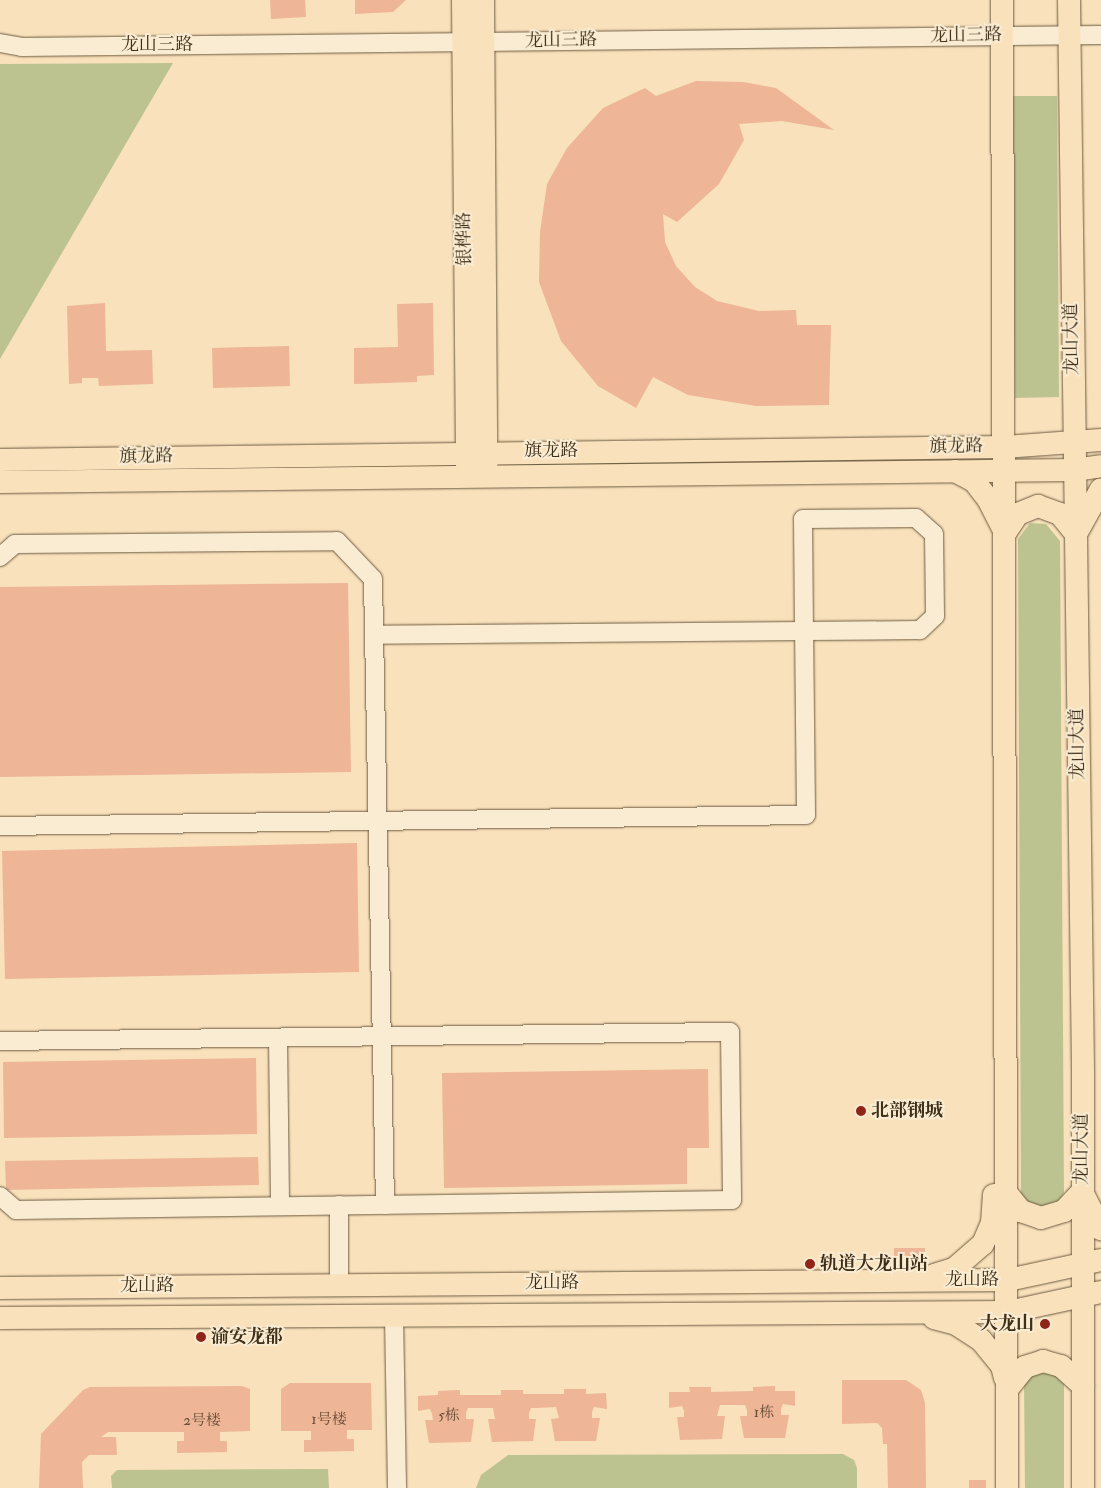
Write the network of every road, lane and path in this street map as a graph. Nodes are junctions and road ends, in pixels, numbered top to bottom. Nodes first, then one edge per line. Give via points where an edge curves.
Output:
1 (463, 0) edge
2 (483, 0) edge
3 (1002, 0) edge
4 (1069, 0) edge
5 (1101, 35) edge
6 (1002, 36) junction
7 (1070, 36) junction
8 (473, 42) junction
9 (0, 43) edge
10 (22, 47) junction
11 (0, 53) edge
12 (1101, 440) edge
13 (1073, 444) junction
14 (1004, 447) junction
15 (477, 451) junction
16 (0, 460) edge
17 (1101, 466) edge
18 (1004, 470) junction
19 (1074, 470) junction
20 (955, 471) junction
21 (477, 477) junction
22 (0, 482) edge
23 (1101, 488) edge
24 (1004, 533) junction
25 (1076, 534) junction
26 (0, 557) edge
27 (804, 630) junction
28 (375, 635) junction
29 (376, 821) junction
30 (0, 826) edge
31 (381, 1037) junction
32 (278, 1038) junction
33 (0, 1041) edge
34 (1007, 1149) junction
35 (1082, 1192) junction
36 (1008, 1195) junction
37 (0, 1196) edge
38 (385, 1205) junction
39 (280, 1206) junction
40 (339, 1206) junction
41 (1101, 1229) edge
42 (1092, 1262) edge
43 (914, 1280) junction
44 (1008, 1280) junction
45 (339, 1285) junction
46 (0, 1288) edge
47 (1091, 1295) edge
48 (903, 1312) junction
49 (1008, 1312) junction
50 (394, 1314) junction
51 (0, 1318) edge
52 (1082, 1386) junction
53 (1008, 1388) junction
54 (397, 1488) edge
55 (1007, 1488) edge
56 (1083, 1488) edge

1 - 8 main road, 银桦路
2 - 8 main road, 银桦路
3 - 6 main road
4 - 7 main road, 龙山大道
5 - 7 street, 龙山三路
6 - 7 street, 龙山三路
6 - 8 street, 龙山三路
6 - 14 main road
7 - 13 main road, 龙山大道
8 - 10 street, 龙山三路
8 - 15 main road, 银桦路
9 - 10 street
10 - 11 street
12 - 13 main road, 旗龙路
13 - 14 main road, 旗龙路
13 - 19 main road, 龙山大道
14 - 15 main road, 旗龙路
14 - 18 main road
15 - 16 main road, 旗龙路
15 - 21 main road, 银桦路
17 - 19 main road
18 - 19 main road
18 - 20 main road
18 - 24 main road
19 - 25 main road, 龙山大道
20 - 21 main road
20 - 24 main road via 974,481 988,499
21 - 22 main road
23 - 25 main road
24 - 25 main road via 1018,514 1038,506 1060,514
24 - 34 main road
25 - 35 main road, 龙山大道
26 - 28 street via 15,544 337,541 373,579
27 - 27 street via 803,519 916,518 934,534 935,616 920,630
27 - 28 street
27 - 29 street via 806,815
28 - 29 street
29 - 30 street
29 - 31 street
31 - 32 street
31 - 38 street
31 - 38 street via 730,1032 732,1200
32 - 33 street
32 - 39 street
34 - 36 main road
34 - 43 main road via 996,1180 992,1224 983,1244 954,1269
35 - 36 main road via 1064,1211 1040,1218 1021,1211
35 - 41 main road
35 - 42 main road, 龙山大道
36 - 44 main road
37 - 39 street via 16,1210
38 - 40 street
39 - 40 street
40 - 45 street
42 - 44 main road, 龙山路
42 - 47 main road, 龙山大道
43 - 44 main road, 龙山路
43 - 45 main road, 龙山路
44 - 49 main road
45 - 46 main road, 龙山路
47 - 49 main road, 龙山路
47 - 52 main road, 龙山大道
48 - 49 main road, 龙山路
48 - 50 main road, 龙山路
48 - 53 main road via 944,1320 967,1330 992,1351 1002,1366
49 - 53 main road
50 - 51 main road, 龙山路
50 - 54 street
52 - 53 main road via 1061,1366 1043,1361 1025,1367
52 - 56 main road, 龙山大道
53 - 55 main road

